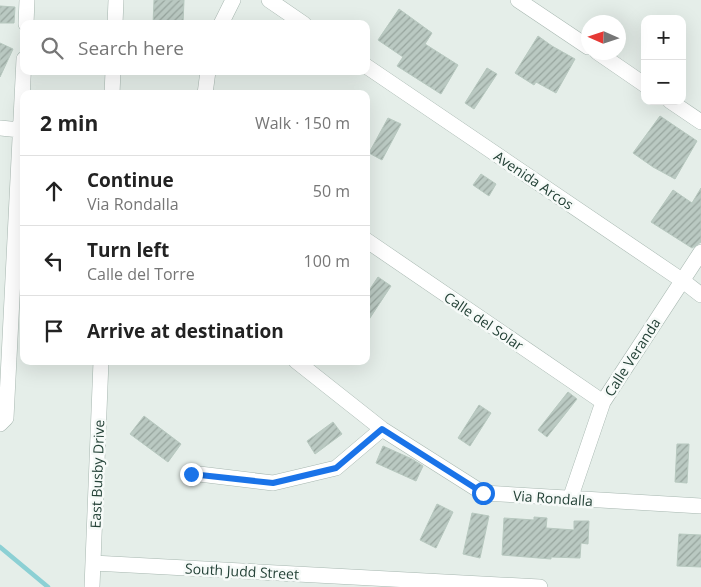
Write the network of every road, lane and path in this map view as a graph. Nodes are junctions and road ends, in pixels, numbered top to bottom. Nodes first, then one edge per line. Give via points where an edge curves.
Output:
1 (27, 0) edge
2 (116, 0) edge
3 (233, 0) edge
4 (270, 0) edge
5 (518, 0) edge
6 (26, 20) edge
7 (115, 20) edge
8 (223, 20) edge
9 (298, 20) edge
10 (581, 42) edge
11 (609, 60) edge
12 (370, 69) edge
13 (23, 75) edge
14 (113, 75) edge
15 (207, 75) edge
16 (641, 82) edge
17 (22, 90) edge
18 (112, 90) edge
19 (206, 90) edge
20 (676, 105) edge
21 (701, 122) edge
22 (0, 128) edge
23 (20, 130) joint
24 (370, 243) edge
25 (701, 252) edge
26 (6, 278) edge
27 (682, 281) junction
28 (701, 295) edge
29 (101, 365) edge
30 (301, 365) edge
31 (602, 402) junction
32 (3, 421) edge
33 (382, 429) junction
34 (191, 474) dead end
35 (570, 499) junction
36 (701, 506) edge
37 (93, 563) junction
38 (266, 580) edge
39 (441, 584) edge
40 (92, 587) edge
41 (540, 587) edge

1 - 6 street
2 - 7 street
3 - 8 street
4 - 9 street
5 - 10 street
11 - 16 street
12 - 27 street, Avenida Arcos
13 - 17 street
14 - 18 street
15 - 19 street
20 - 21 street
22 - 23 street
23 - 26 street
24 - 31 street, Calle del Solar
25 - 27 street, Calle Veranda
26 - 32 street
27 - 28 street, Avenida Arcos
27 - 31 street, Calle Veranda
29 - 37 street, East Busby Drive
30 - 33 street, Via Rondalla
31 - 35 street, Calle Veranda
33 - 34 street via 336,468 273,483
33 - 35 street, Via Rondalla via 483,493
35 - 36 street, Via Rondalla
37 - 38 street, South Judd Street
37 - 40 street, East Busby Drive
38 - 39 street, South Judd Street
39 - 41 street, South Judd Street

